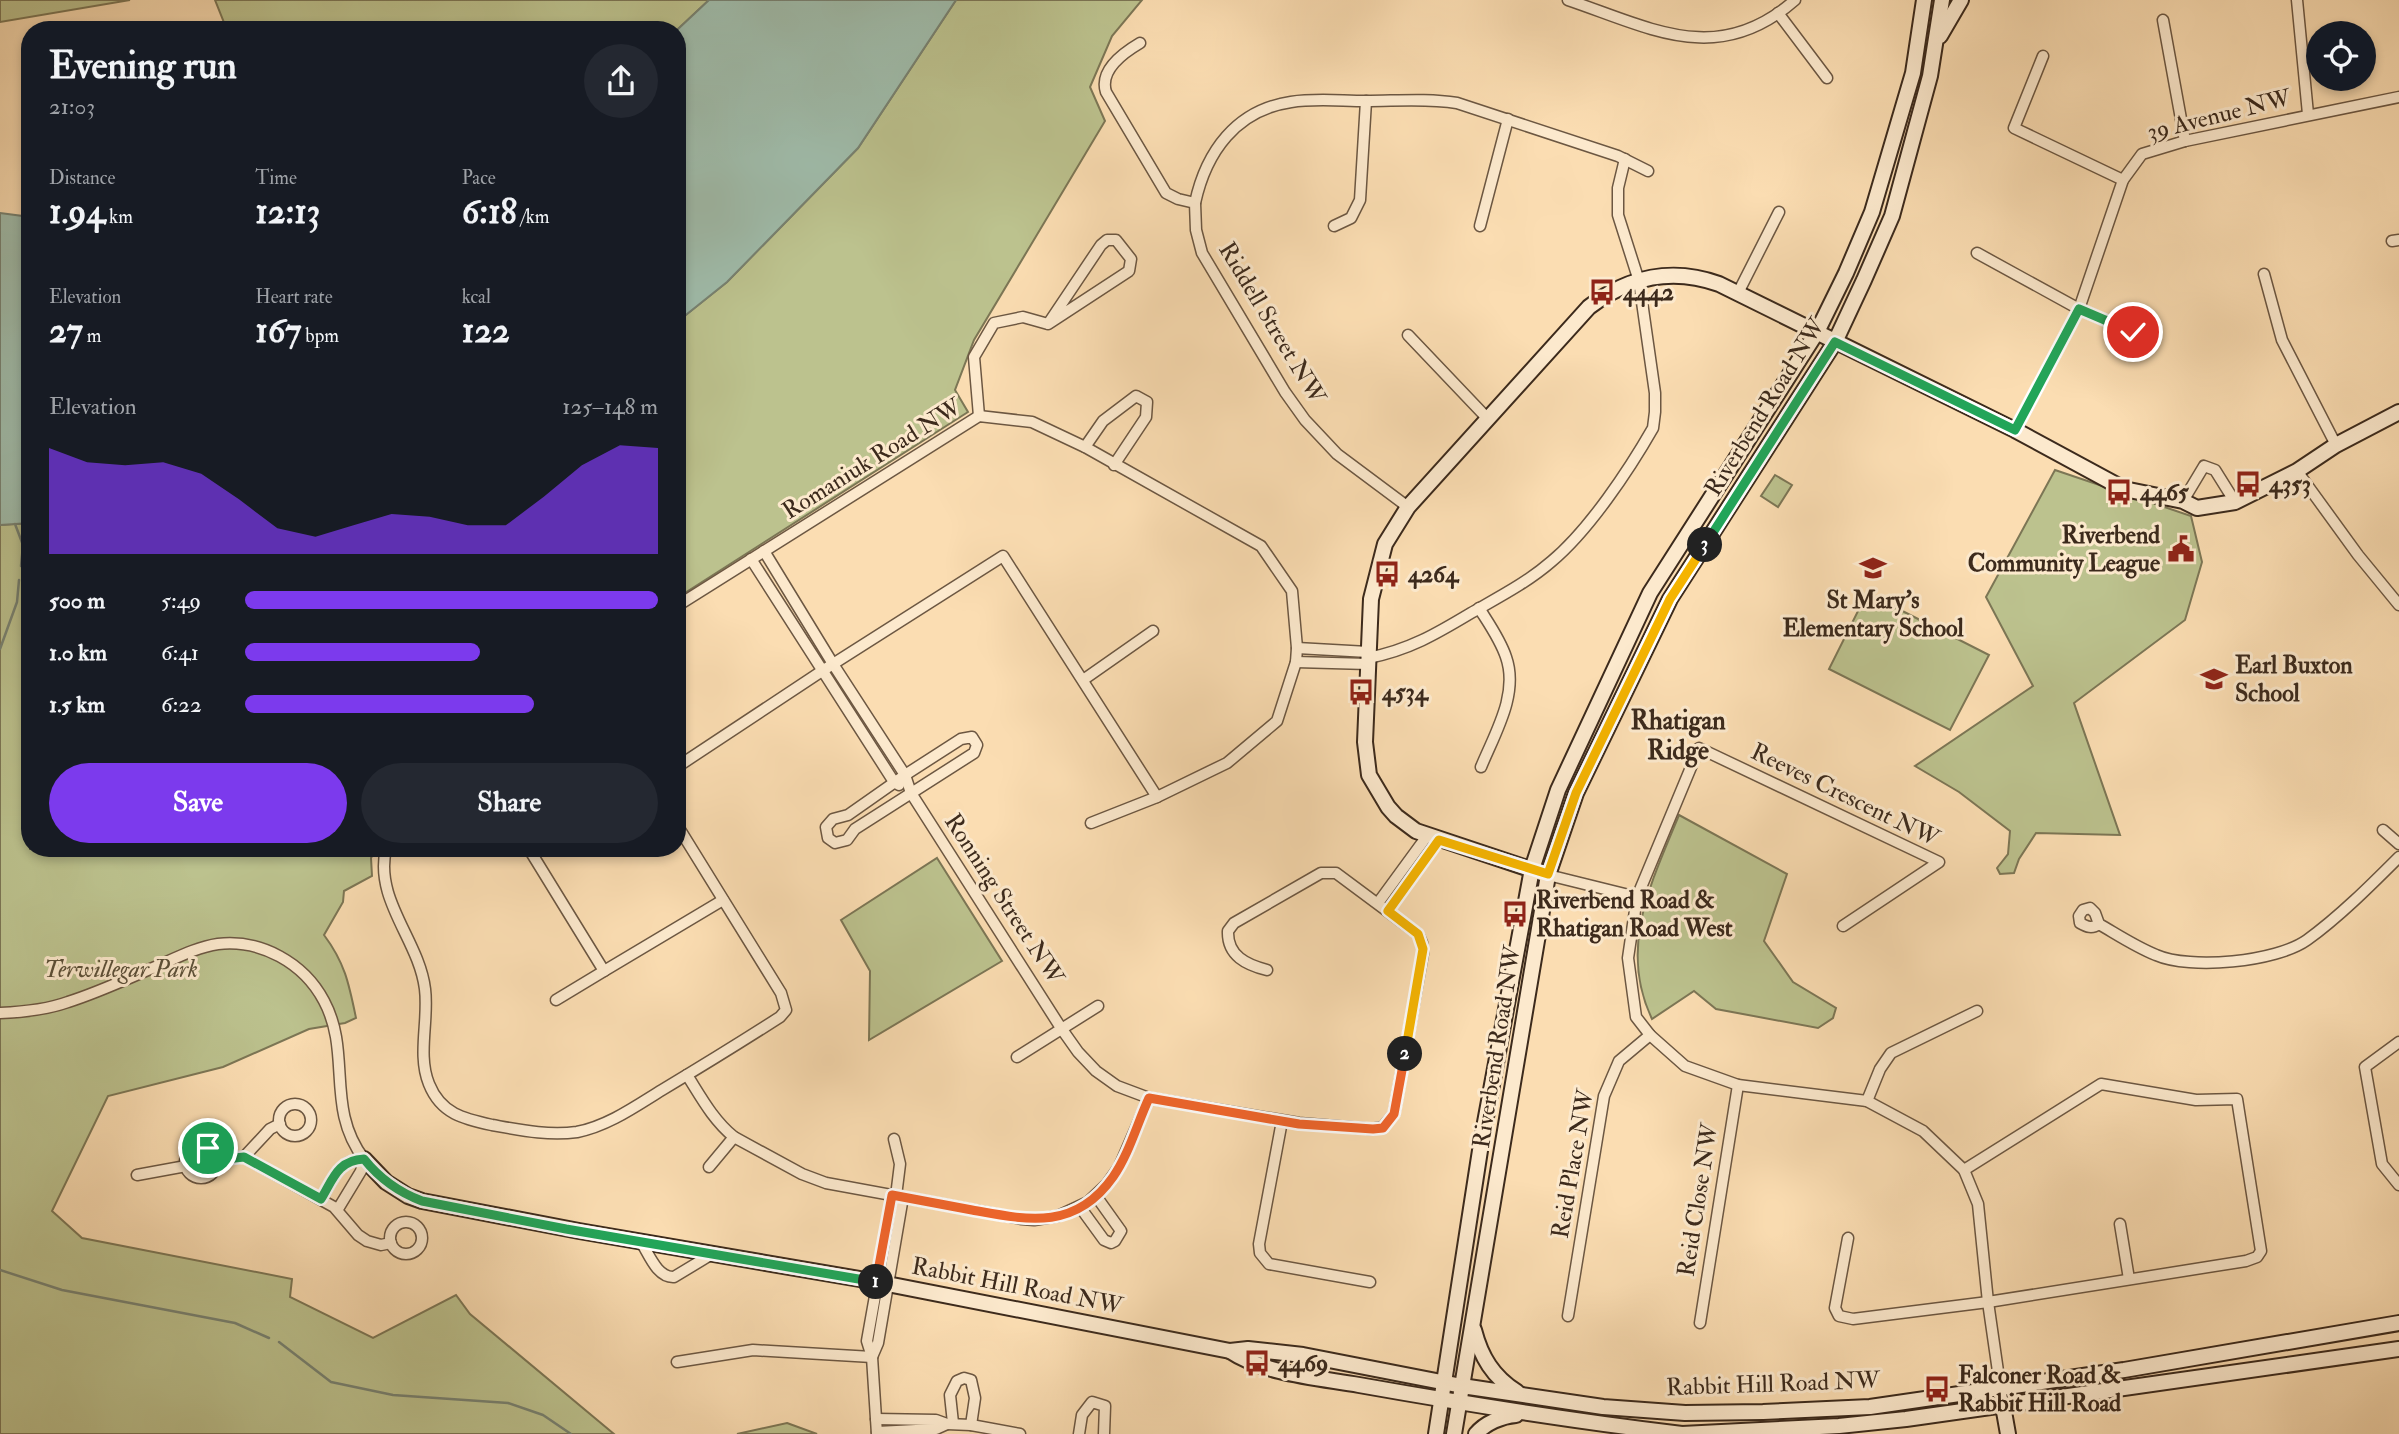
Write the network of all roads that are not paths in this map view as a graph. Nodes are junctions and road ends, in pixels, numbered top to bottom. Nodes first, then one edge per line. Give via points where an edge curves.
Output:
1 (1568, 0) edge
2 (1795, 0) edge
3 (1924, 0) edge
4 (1942, 0) edge
5 (1961, 0) edge
6 (2297, 0) edge
7 (1779, 13) junction
8 (2163, 20) dead end
9 (1140, 43) dead end
10 (1936, 43) junction
11 (2043, 56) dead end
12 (1827, 78) dead end
13 (2399, 97) edge
14 (1366, 101) junction
15 (2308, 114) junction
16 (1508, 119) junction
17 (2185, 141) junction
18 (1625, 159) junction
19 (1648, 171) dead end
20 (2123, 180) junction
21 (1195, 203) junction
22 (1779, 212) dead end
23 (1334, 226) dead end
24 (1480, 226) dead end
25 (1977, 253) dead end
26 (2264, 274) dead end
27 (1639, 281) junction
28 (1738, 293) junction
29 (2079, 309) junction
30 (1048, 324) junction
31 (1817, 332) junction
32 (2133, 332) dead end
33 (1408, 335) dead end
34 (1835, 342) junction
35 (2399, 412) edge
36 (979, 416) junction
37 (1487, 418) junction
38 (2015, 430) junction
39 (2336, 445) junction
40 (1085, 447) junction
41 (1114, 465) junction
42 (2297, 471) junction
43 (2183, 501) junction
44 (2235, 502) junction
45 (1408, 507) junction
46 (764, 551) junction
47 (751, 559) junction
48 (686, 600) edge
49 (2399, 605) edge
50 (1479, 608) junction
51 (1153, 631) dead end
52 (1297, 648) junction
53 (1368, 658) junction
54 (1296, 662) junction
55 (833, 664) junction
56 (821, 671) junction
57 (1083, 680) junction
58 (686, 761) edge
59 (1481, 767) dead end
60 (905, 775) junction
61 (894, 782) junction
62 (911, 793) junction
63 (1157, 797) junction
64 (1091, 823) dead end
65 (2383, 830) dead end
66 (1433, 838) junction
67 (686, 840) edge
68 (2399, 844) edge
69 (384, 857) edge
70 (534, 857) edge
71 (2399, 857) edge
72 (1532, 869) junction
73 (1548, 874) junction
74 (1637, 897) junction
75 (723, 900) junction
76 (1378, 903) junction
77 (1388, 911) junction
78 (2099, 924) dead end
79 (1843, 926) dead end
80 (1267, 970) dead end
81 (604, 971) junction
82 (556, 1000) dead end
83 (1098, 1006) dead end
84 (1977, 1011) dead end
85 (0, 1013) edge
86 (1061, 1028) junction
87 (1650, 1035) junction
88 (2399, 1041) edge
89 (1017, 1057) dead end
90 (687, 1075) junction
91 (1738, 1085) junction
92 (1149, 1098) junction
93 (1867, 1101) junction
94 (1282, 1121) junction
95 (279, 1124) dead end
96 (734, 1137) junction
97 (894, 1139) dead end
98 (244, 1157) junction
99 (364, 1159) junction
100 (217, 1160) junction
101 (186, 1166) junction
102 (709, 1167) dead end
103 (1964, 1170) junction
104 (136, 1175) dead end
105 (2399, 1185) edge
106 (897, 1196) junction
107 (1096, 1196) junction
108 (321, 1199) junction
109 (1080, 1207) junction
110 (338, 1209) junction
111 (2120, 1224) dead end
112 (1848, 1238) dead end
113 (641, 1242) junction
114 (391, 1243) dead end
115 (712, 1254) junction
116 (2129, 1279) junction
117 (1370, 1282) dead end
118 (883, 1283) junction
119 (1988, 1302) junction
120 (1568, 1316) dead end
121 (1700, 1323) dead end
122 (2399, 1323) edge
123 (1472, 1324) junction
124 (2399, 1349) edge
125 (1230, 1351) junction
126 (872, 1357) junction
127 (677, 1362) dead end
128 (1443, 1382) junction
129 (1462, 1386) junction
130 (2001, 1388) junction
131 (1524, 1396) junction
132 (1440, 1399) junction
133 (1460, 1402) junction
134 (2003, 1406) junction
135 (1685, 1413) junction
136 (1524, 1414) junction
137 (876, 1419) junction
138 (950, 1424) junction
139 (971, 1425) junction
140 (877, 1433) edge
141 (1020, 1434) edge
142 (1079, 1434) edge
143 (1104, 1434) edge
144 (1436, 1434) edge
145 (1454, 1434) edge
146 (1476, 1434) edge
147 (1682, 1434) edge
148 (2008, 1434) edge

1 - 7 street via 1662,32 1698,38 1746,31
2 - 7 street
3 - 31 main road, Riverbend Road NW via 1913,73 1872,212
4 - 10 main road, Riverbend Road NW
5 - 10 main road
6 - 15 street
7 - 12 street
8 - 17 street
9 - 21 street via 1108,71 1106,92 1166,193
10 - 34 main road, Riverbend Road NW via 1892,216
11 - 20 street via 2014,128
13 - 15 street, 39 Avenue NW
14 - 16 street via 1445,101
14 - 21 street via 1291,102 1245,120 1209,160
14 - 23 street via 1360,200 1351,218
15 - 17 street, 39 Avenue NW
16 - 18 street
16 - 24 street
17 - 20 street, 39 Avenue NW via 2143,154
18 - 19 street
18 - 27 street via 1618,215
20 - 29 street, 39 Avenue NW
21 - 45 street, Riddell Street NW via 1202,253 1294,406 1338,454
22 - 28 street
25 - 29 street
26 - 39 street via 2283,341
27 - 28 main road via 1682,275
27 - 37 main road via 1588,307
27 - 50 street via 1656,403 1653,428 1587,527 1565,550 1539,572
28 - 31 main road
29 - 32 street
29 - 38 street, 39 Avenue NW
30 - 30 street via 1129,271 1131,259 1116,240 1101,245
30 - 36 street via 1023,317 994,323 974,357
31 - 34 main road
31 - 72 main road, Riverbend Road NW via 1650,593 1558,790
33 - 37 street
34 - 38 main road
34 - 73 main road, Riverbend Road NW via 1670,599 1576,793
35 - 39 main road
36 - 40 street, Romaniuk Road NW via 1032,422
36 - 46 street, Romaniuk Road NW
37 - 45 main road
38 - 43 main road via 2124,489
39 - 42 main road
40 - 41 street, Romaniuk Road NW
40 - 41 street via 1103,421 1136,396 1147,402 1146,417
41 - 52 street, Romaniuk Road NW via 1261,546 1292,591
42 - 44 main road
42 - 49 street
43 - 44 main road via 2197,508
43 - 44 street via 2204,466 2215,470
45 - 53 main road via 1378,564
46 - 47 street, Romaniuk Road NW
46 - 55 street, Ronning Street NW
47 - 48 street, Romaniuk Road NW
47 - 56 street, Ronning Street NW
50 - 53 street via 1418,644
50 - 59 street via 1506,655 1510,682 1505,709
51 - 57 street
52 - 53 street
52 - 54 street, Romaniuk Road NW
53 - 54 street
53 - 66 main road via 1365,742 1369,775 1396,816
54 - 63 street, Romaniuk Road NW via 1276,721 1227,763
55 - 56 street
55 - 57 street via 1003,556
55 - 60 street, Ronning Street NW
56 - 58 street
56 - 61 street, Ronning Street NW
57 - 63 street
60 - 61 street
60 - 62 street, Ronning Street NW
60 - 62 street via 961,739 972,737 977,745 974,753
61 - 62 street, Ronning Street NW
61 - 62 street via 848,815 833,819 826,827 828,838 835,843 847,840 855,829
62 - 86 street, Ronning Street NW
63 - 64 street, Romaniuk Road NW
65 - 68 street
66 - 72 main road
66 - 76 street
66 - 77 street
67 - 75 street
69 - 90 street via 386,887 424,979 425,1071 444,1108 465,1119 533,1132 566,1133 614,1118
70 - 81 street
71 - 78 street via 2305,942 2279,952 2202,965 2158,956
72 - 73 main road
72 - 128 main road, Riverbend Road NW
73 - 74 street
73 - 123 main road, Riverbend Road NW
74 - 79 street, Reeves Crescent NW via 1699,748 1939,862
74 - 87 street via 1628,958 1631,994 1636,1017
75 - 81 street
75 - 90 street via 781,993 786,1010
76 - 77 street, Ronning Street NW
76 - 80 street, Ronning Street NW via 1336,873 1326,872 1234,923 1228,940 1239,958
77 - 94 street, Ronning Street NW via 1418,934 1423,949 1391,1119 1383,1128 1373,1129
81 - 82 street
83 - 86 street
84 - 93 street via 1891,1053
85 - 99 street, Rabbit Hill Road NW via 31,1012 68,1002 205,947 230,944 268,951 305,975 327,1007 337,1045 343,1119
86 - 89 street
86 - 92 street, Ronning Street NW via 1096,1071 1117,1086
87 - 91 street via 1685,1066
87 - 120 street, Reid Place NW via 1619,1061 1604,1096
88 - 105 street via 2365,1068 2382,1164
90 - 96 street via 709,1110
91 - 93 street
91 - 121 street, Reid Close NW
92 - 94 street, Ronning Street NW
92 - 107 street via 1119,1167
93 - 103 street via 1923,1131
94 - 117 street via 1260,1253 1269,1264
95 - 98 street
96 - 102 street
96 - 106 street via 813,1179
97 - 106 street via 900,1164
98 - 100 street
98 - 108 street
99 - 108 street via 344,1164
99 - 110 street
99 - 113 main road, Rabbit Hill Road NW via 386,1182 422,1201
100 - 101 street via 211,1174 202,1178 192,1175
100 - 101 street via 212,1151 198,1147 187,1156
101 - 104 street
103 - 116 street via 2101,1084 2196,1100 2237,1099 2260,1254 2246,1261
103 - 119 street via 1978,1204
106 - 109 street via 1034,1220
106 - 118 street
107 - 109 street
107 - 109 street via 1121,1231 1115,1241 1104,1240
108 - 110 street
110 - 114 street via 367,1241
111 - 116 street
112 - 119 street via 1835,1308 1839,1316 1853,1319
113 - 115 main road, Rabbit Hill Road NW
113 - 115 street via 667,1277
115 - 118 main road, Rabbit Hill Road NW
116 - 119 street
118 - 125 main road, Rabbit Hill Road NW
118 - 126 street via 867,1341
119 - 130 street
122 - 130 main road, Rabbit Hill Road NW
123 - 129 main road, Riverbend Road NW
123 - 131 main road via 1479,1349 1495,1376
124 - 134 main road, Rabbit Hill Road NW
125 - 128 main road, Rabbit Hill Road NW via 1303,1355
125 - 132 main road, Rabbit Hill Road NW via 1269,1368
126 - 127 street via 753,1350
126 - 137 street
128 - 129 main road, Rabbit Hill Road NW
128 - 132 main road, Riverbend Road NW
129 - 131 main road, Rabbit Hill Road NW
129 - 133 main road, Riverbend Road NW
130 - 134 street
130 - 135 main road, Rabbit Hill Road NW via 1870,1407
131 - 135 main road, Rabbit Hill Road NW
132 - 133 main road, Rabbit Hill Road NW
132 - 144 main road, Riverbend Road NW
133 - 136 main road, Rabbit Hill Road NW
133 - 145 main road, Riverbend Road NW
134 - 147 main road, Rabbit Hill Road NW via 1839,1426
134 - 148 main road
135 - 147 street
136 - 146 main road via 1507,1416
136 - 147 main road, Rabbit Hill Road NW
137 - 138 street
137 - 140 street
138 - 139 street
138 - 139 street via 950,1395 964,1378 971,1380 974,1388
138 - 140 street
139 - 141 street
142 - 143 street via 1082,1415 1092,1402 1105,1406

